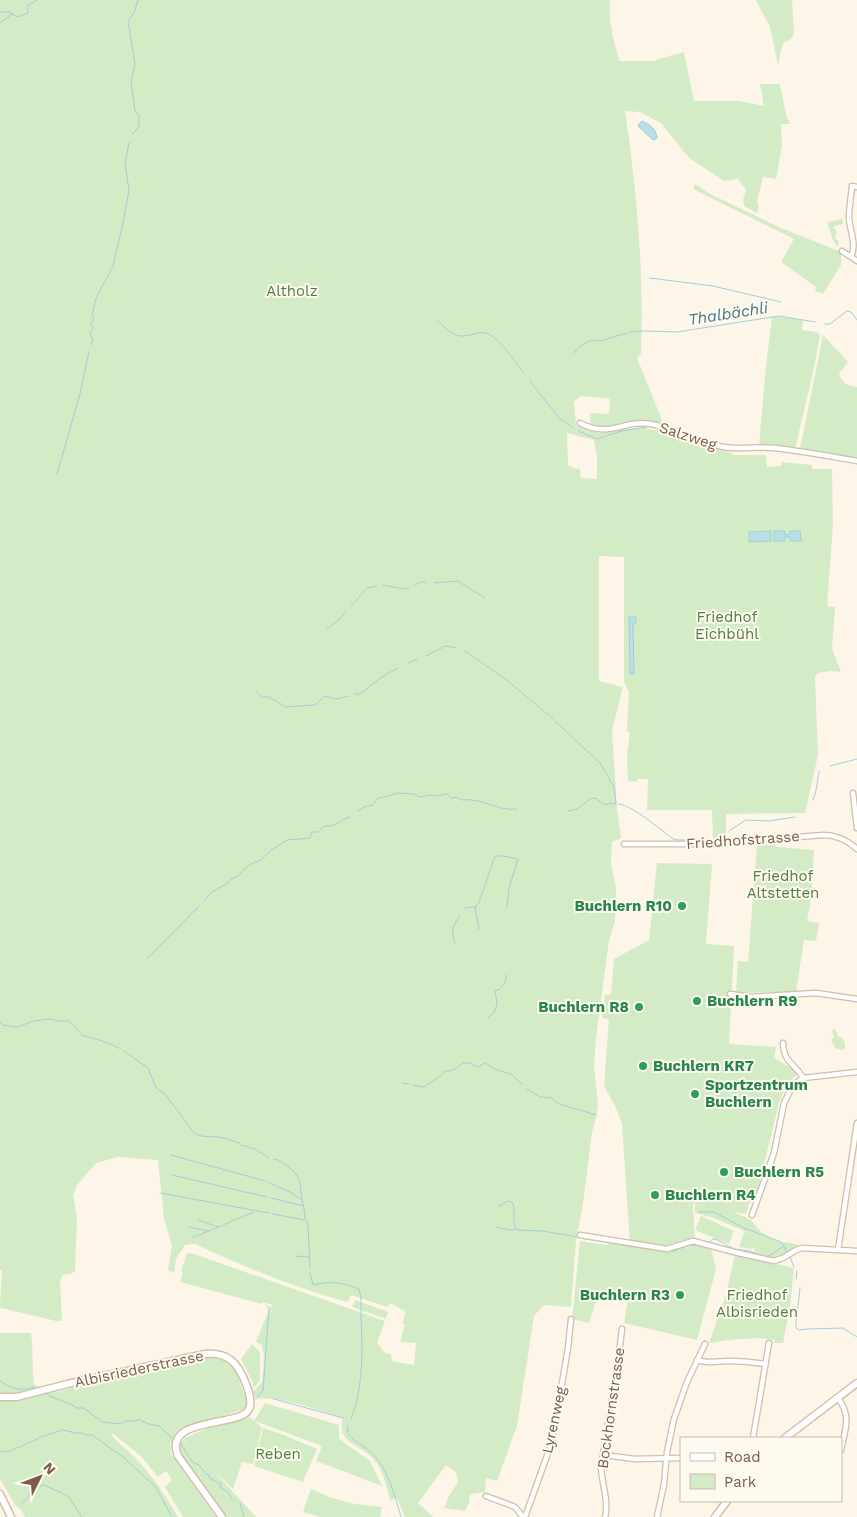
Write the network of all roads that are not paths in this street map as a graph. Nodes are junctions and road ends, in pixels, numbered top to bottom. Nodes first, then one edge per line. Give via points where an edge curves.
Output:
1 (857, 187) edge
2 (842, 251) dead end
3 (851, 257) junction
4 (857, 261) edge
5 (580, 424) dead end
6 (857, 461) edge
7 (853, 793) dead end
8 (857, 828) edge
9 (624, 844) dead end
10 (857, 849) edge
11 (730, 994) dead end
12 (857, 999) edge
13 (783, 1043) dead end
14 (857, 1072) edge
15 (803, 1078) junction
16 (857, 1123) edge
17 (752, 1215) dead end
18 (580, 1235) dead end
19 (838, 1250) junction
20 (857, 1251) edge
21 (571, 1319) dead end
22 (622, 1329) dead end
23 (769, 1343) dead end
24 (704, 1344) dead end
25 (697, 1360) junction
26 (765, 1364) junction
27 (857, 1383) edge
28 (0, 1397) edge
29 (838, 1398) junction
30 (753, 1437) edge
31 (786, 1437) edge
32 (842, 1443) edge
33 (604, 1455) junction
34 (680, 1458) edge
35 (666, 1459) junction
36 (0, 1494) edge
37 (486, 1496) dead end
38 (726, 1502) edge
39 (11, 1517) edge
40 (222, 1517) edge
41 (524, 1517) edge
42 (604, 1517) edge
43 (657, 1517) edge
44 (715, 1517) edge

1 - 3 street via 852,186 849,211 854,245
2 - 3 street
3 - 4 street
5 - 6 street, Salzweg via 601,430 652,424 723,447 772,448
7 - 8 street
9 - 10 street, Friedhofstrasse via 714,844 833,835
11 - 12 street via 752,997 816,993
13 - 15 street via 787,1059
14 - 15 street
15 - 17 street via 786,1096 774,1153
16 - 19 street
18 - 19 street via 668,1249 693,1241 774,1261 802,1248
19 - 20 street
21 - 41 street, Lyrenweg via 552,1442
22 - 33 street, Bockhornstrasse
23 - 26 street
24 - 25 street
25 - 26 street
25 - 35 street via 679,1402
26 - 30 street
27 - 29 main road
28 - 40 main road, Albisriederstrasse via 17,1397 205,1354 226,1357 242,1375 250,1397 250,1408 242,1416 208,1423 186,1432 178,1438 176,1448 178,1456
29 - 31 main road
29 - 32 street via 846,1411
33 - 35 street
33 - 42 street, Bockhornstrasse via 601,1468 606,1500
34 - 35 street
35 - 43 street
36 - 39 main road
37 - 41 street via 515,1507
38 - 44 main road

